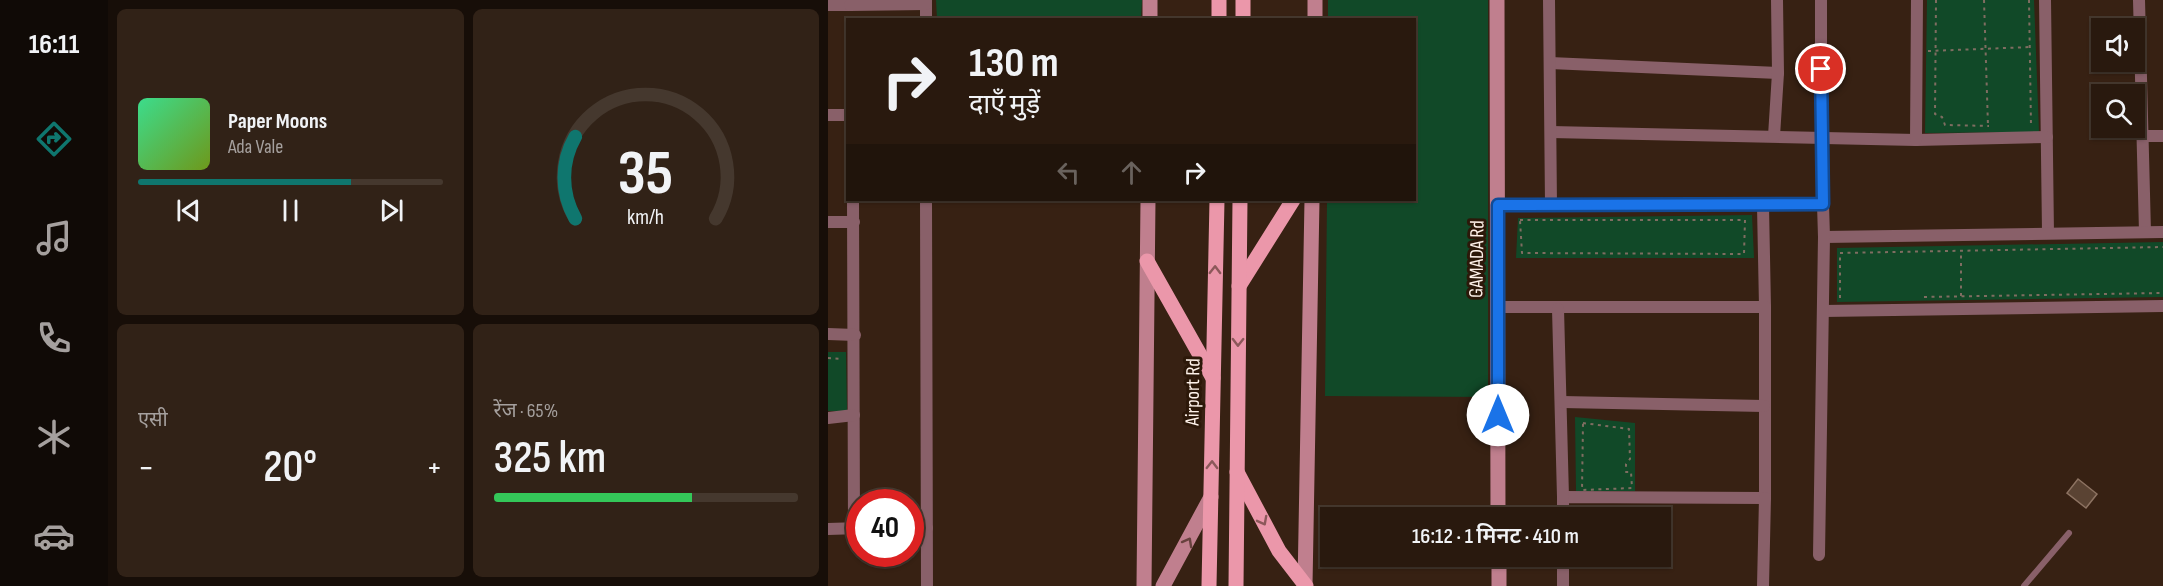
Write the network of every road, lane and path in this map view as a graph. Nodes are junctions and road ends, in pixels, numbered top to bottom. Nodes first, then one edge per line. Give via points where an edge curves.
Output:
1 (1150, 0) edge
2 (1219, 0) edge
3 (1243, 0) edge
4 (1316, 0) edge
5 (1497, 0) edge
6 (1549, 0) edge
7 (1777, 0) edge
8 (1821, 0) edge
9 (1917, 0) edge
10 (1936, 0) edge
11 (1984, 0) edge
12 (2030, 0) edge
13 (2045, 0) edge
14 (2139, 0) edge
15 (850, 2) edge
16 (926, 2) edge
17 (828, 5) edge
18 (926, 18) edge
19 (1150, 18) edge
20 (1219, 18) edge
21 (1242, 18) edge
22 (1315, 18) edge
23 (2030, 47) junction
24 (1986, 49) junction
25 (1935, 52) junction
26 (1551, 63) junction
27 (1778, 73) junction
28 (2141, 84) edge
29 (828, 115) edge
30 (846, 115) edge
31 (1999, 126) dead end
32 (2021, 126) dead end
33 (1551, 132) junction
34 (1989, 132) junction
35 (1774, 136) junction
36 (2145, 136) edge
37 (2163, 136) edge
38 (2047, 137) junction
39 (1821, 138) junction
40 (2143, 138) edge
41 (1916, 140) junction
42 (854, 201) edge
43 (926, 201) edge
44 (1148, 201) edge
45 (1216, 201) edge
46 (1240, 201) edge
47 (1292, 201) edge
48 (1311, 201) edge
49 (1823, 204) junction
50 (1498, 205) junction
51 (1551, 205) junction
52 (1763, 206) junction
53 (1745, 220) joint
54 (828, 222) edge
55 (854, 222) junction
56 (2145, 232) junction
57 (2163, 232) edge
58 (2048, 233) junction
59 (1824, 237) junction
60 (2163, 247) edge
61 (1961, 251) junction
62 (1147, 261) junction
63 (1239, 287) junction
64 (2163, 293) edge
65 (1961, 296) junction
66 (1917, 297) dead end
67 (1851, 298) dead end
68 (2163, 306) edge
69 (1497, 307) junction
70 (1765, 307) junction
71 (1558, 309) junction
72 (1823, 311) junction
73 (828, 334) edge
74 (855, 335) junction
75 (828, 358) edge
76 (842, 368) dead end
77 (1213, 378) junction
78 (1562, 402) junction
79 (1764, 406) junction
80 (854, 415) junction
81 (828, 418) edge
82 (1236, 469) junction
83 (856, 489) edge
84 (1582, 490) joint
85 (1211, 497) junction
86 (1563, 497) junction
87 (1765, 498) junction
88 (1498, 507) edge
89 (1563, 507) edge
90 (846, 528) edge
91 (927, 528) joint
92 (828, 529) edge
93 (2069, 533) dead end
94 (1819, 555) dead end
95 (1498, 567) edge
96 (1563, 567) edge
97 (1305, 585) edge
98 (927, 586) edge
99 (1144, 586) edge
100 (1163, 586) edge
101 (1209, 586) edge
102 (1236, 586) edge
103 (1499, 586) edge
104 (1563, 586) edge
105 (1763, 586) edge
106 (2024, 586) edge

1 - 19 street
2 - 20 main road
3 - 21 main road
4 - 22 street
5 - 50 street, GAMADA Rd
6 - 26 street
7 - 27 street
8 - 39 street
9 - 41 street
10 - 25 path
11 - 24 path
12 - 23 path
13 - 38 street
14 - 28 street
15 - 16 street
15 - 17 street
16 - 18 street
23 - 24 path
23 - 32 path via 2032,126
24 - 25 path
24 - 34 path
25 - 34 path via 1935,114 1942,117 1945,126
26 - 27 street
26 - 33 street
27 - 35 street
29 - 30 street
31 - 34 path
33 - 35 street
33 - 51 street
34 - 38 street
34 - 41 street
35 - 39 street
36 - 37 street
38 - 58 street
39 - 41 street
39 - 49 street
40 - 56 street
42 - 55 street
43 - 91 street
44 - 62 street
77 -> 45 main road, Airport Rd
46 - 63 main road
47 - 63 main road
48 - 97 street
49 - 52 street
49 - 59 street
50 - 51 street
50 - 69 street, GAMADA Rd
51 - 52 street
52 - 70 street
53 - 53 path via 1744,254 1522,253 1520,220
54 - 55 street
55 - 74 street
56 - 57 street
56 - 58 street
58 - 59 street
59 - 72 street
60 - 61 path
61 - 65 path
61 - 67 path via 1840,253 1840,298
62 - 77 main road
62 - 99 street
63 -> 82 main road
64 - 65 path
65 - 66 path
68 - 72 street
69 - 71 street
69 - 88 street, GAMADA Rd
70 - 71 street
70 - 79 street
71 - 78 street
72 - 94 street
73 - 74 street
74 - 80 street
75 - 76 path via 842,358
85 -> 77 main road, Airport Rd
78 - 79 street
78 - 86 street
79 - 87 street
80 - 81 street
80 - 83 street
82 -> 97 main road via 1279,551
82 - 102 main road
84 - 84 path via 1632,488 1631,472 1626,472 1630,459 1629,429 1582,423
100 -> 85 street
85 - 101 main road, Airport Rd
86 - 87 street
86 - 89 street
87 - 105 street
90 - 92 street
91 - 98 street
93 - 106 lane
95 - 103 street
96 - 104 street

